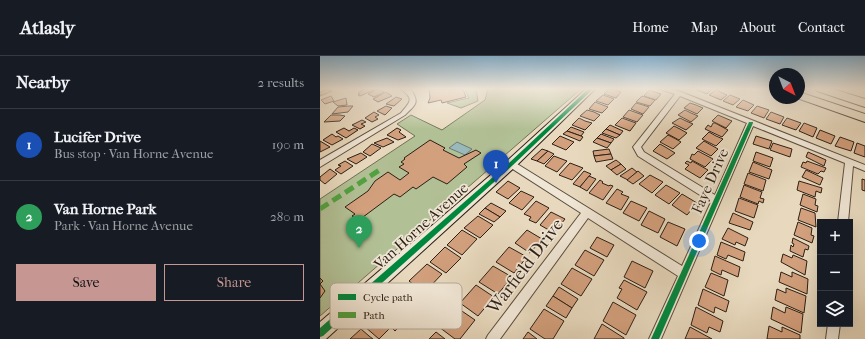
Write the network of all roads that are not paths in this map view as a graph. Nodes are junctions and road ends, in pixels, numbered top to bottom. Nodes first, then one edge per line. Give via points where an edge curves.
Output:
1 (411, 102) edge
2 (577, 102) edge
3 (672, 102) edge
4 (701, 102) edge
5 (820, 102) edge
6 (865, 118) edge
7 (751, 123) junction
8 (849, 162) junction
9 (320, 164) edge
10 (511, 164) junction
11 (865, 168) edge
12 (716, 200) junction
13 (586, 212) junction
14 (843, 219) edge
15 (683, 273) junction
16 (377, 283) edge
17 (330, 324) edge
18 (834, 327) edge
19 (320, 333) edge
20 (492, 339) edge
21 (655, 339) edge
22 (832, 339) edge

1 - 9 street via 408,109
2 - 10 street, Van Horne Avenue
3 - 12 street via 637,147 641,154
4 - 7 street
5 - 6 highway
7 - 8 street
7 - 12 street, Faye Drive
8 - 11 street
8 - 14 street
10 - 13 street
10 - 16 street, Van Horne Avenue
12 - 15 street, Faye Drive
13 - 15 street
13 - 20 street, Warfield Drive
15 - 21 street, Faye Drive
17 - 19 street, Van Horne Avenue
18 - 22 street

